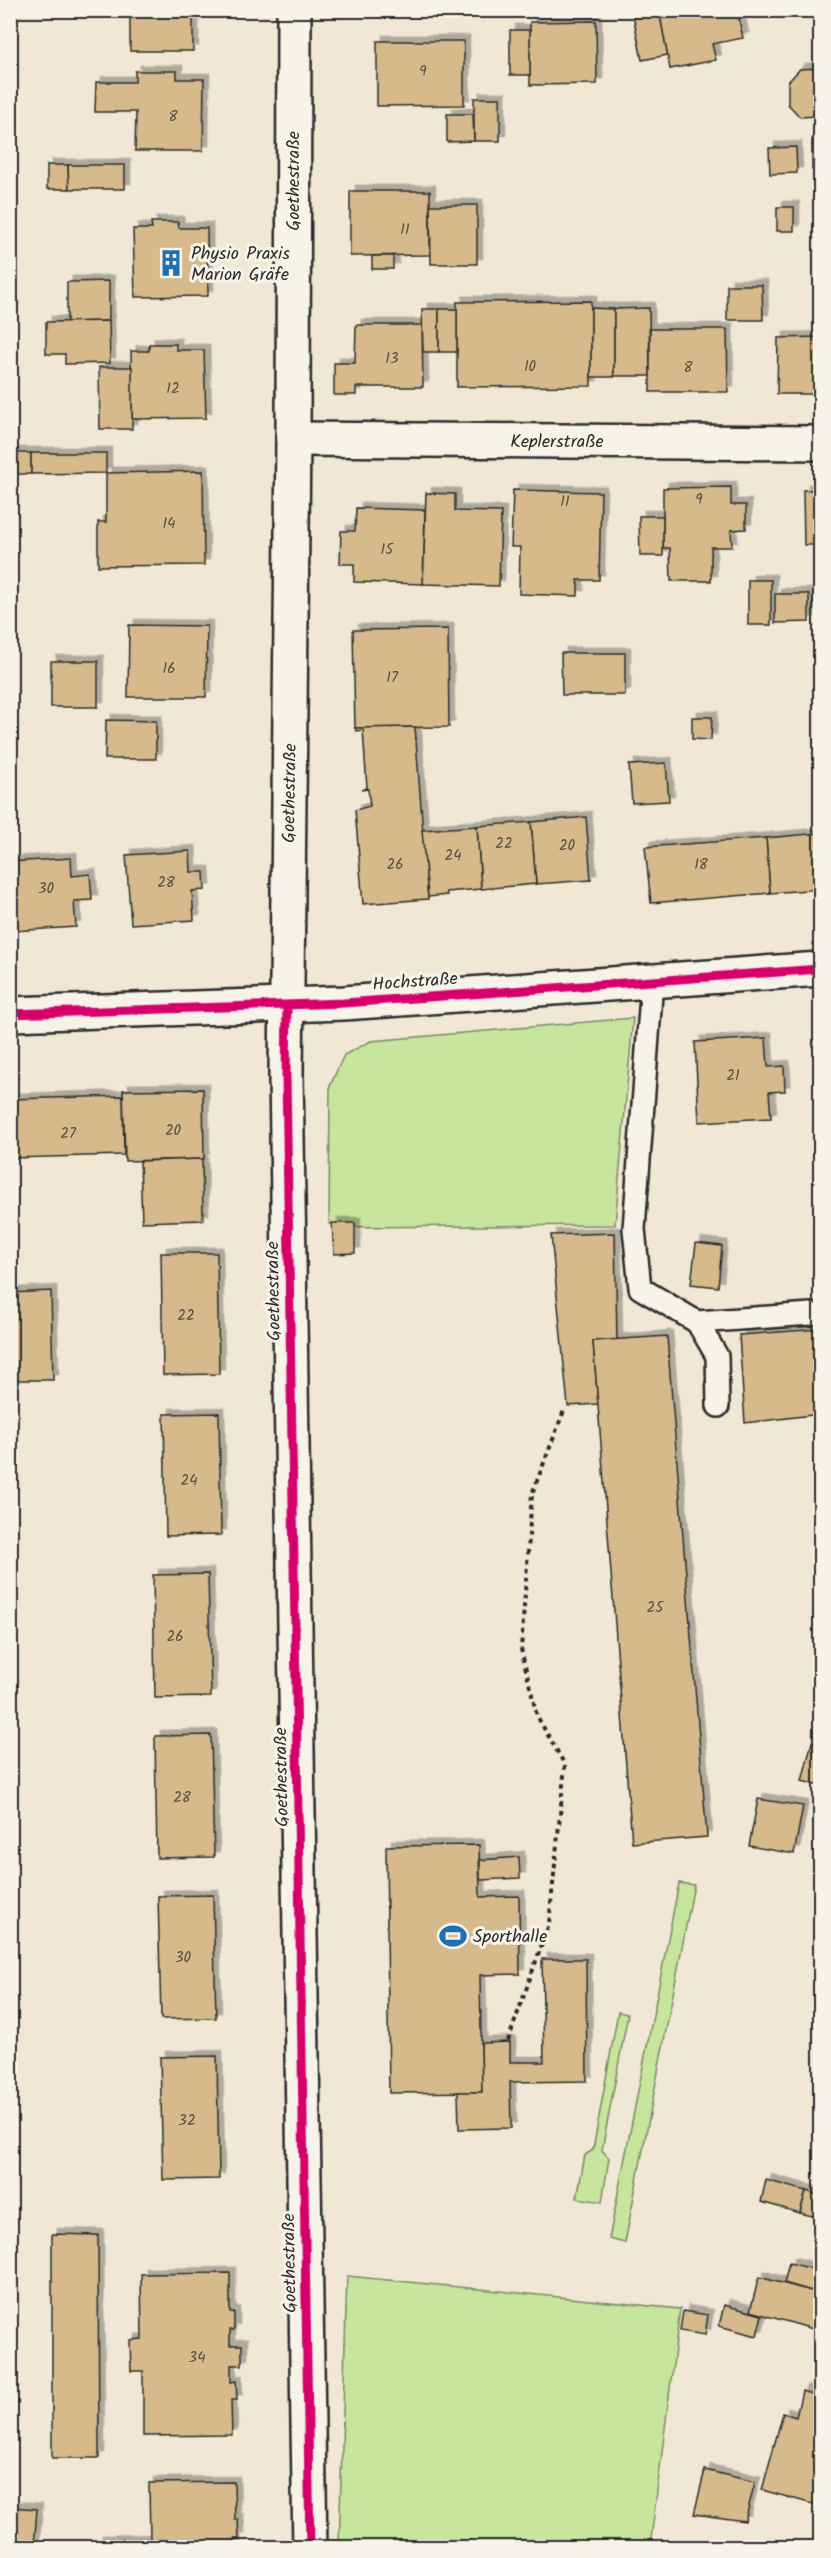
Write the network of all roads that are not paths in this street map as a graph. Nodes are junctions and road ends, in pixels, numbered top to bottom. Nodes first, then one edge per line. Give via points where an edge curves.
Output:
1 (294, 10) edge
2 (293, 439) junction
3 (820, 443) edge
4 (820, 969) edge
5 (652, 981) junction
6 (287, 1005) junction
7 (10, 1014) edge
8 (811, 1314) dead end
9 (697, 1322) junction
10 (718, 1406) dead end
11 (310, 2547) edge

1 - 2 street, Goethestraße
2 - 3 street, Keplerstraße
2 - 6 street, Goethestraße
4 - 5 street, Hochstraße
5 - 6 street, Hochstraße
5 - 9 lane via 634,1229 640,1288
6 - 7 street, Hochstraße
6 - 11 street, Goethestraße
8 - 9 lane
9 - 10 lane via 717,1356

